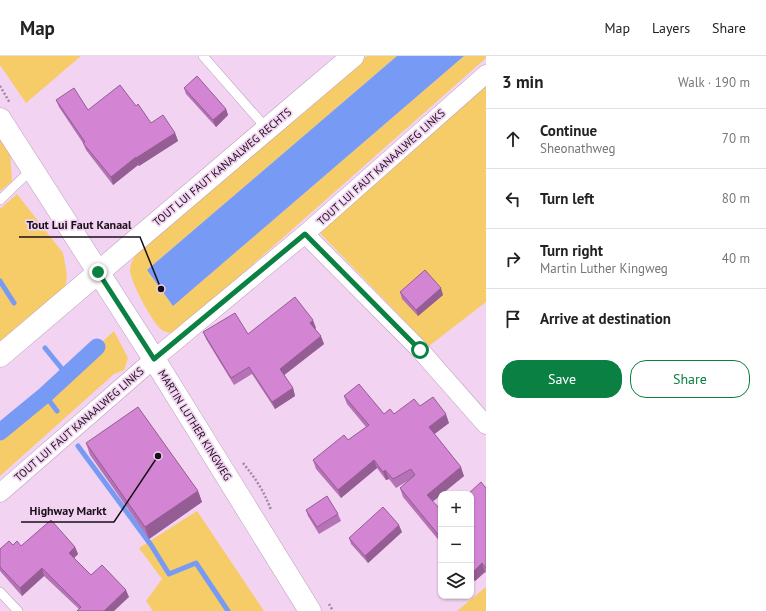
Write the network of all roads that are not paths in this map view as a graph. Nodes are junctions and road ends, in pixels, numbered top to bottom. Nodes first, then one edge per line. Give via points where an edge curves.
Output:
1 (203, 56) edge
2 (353, 56) edge
3 (486, 74) edge
4 (0, 119) edge
5 (267, 129) junction
6 (32, 169) junction
7 (0, 200) edge
8 (305, 234) junction
9 (98, 272) junction
10 (0, 356) edge
11 (154, 359) junction
12 (486, 425) edge
13 (0, 492) edge
14 (0, 592) edge
15 (18, 611) edge
16 (310, 611) edge

1 - 5 lane
2 - 5 main road, TOUT LUI FAUT KANAALWEG RECHTS
3 - 8 street, TOUT LUI FAUT KANAALWEG LINKS
4 - 6 main road, MARTIN LUTHER KINGWEG
5 - 9 main road, TOUT LUI FAUT KANAALWEG RECHTS
6 - 7 lane
6 - 9 main road, MARTIN LUTHER KINGWEG
8 - 11 street, TOUT LUI FAUT KANAALWEG LINKS
8 - 12 street via 420,350
9 - 10 main road, TOUT LUI FAUT KANAALWEG RECHTS
9 - 11 main road, MARTIN LUTHER KINGWEG
11 - 13 street, TOUT LUI FAUT KANAALWEG LINKS
11 - 16 main road, MARTIN LUTHER KINGWEG
14 - 15 lane

